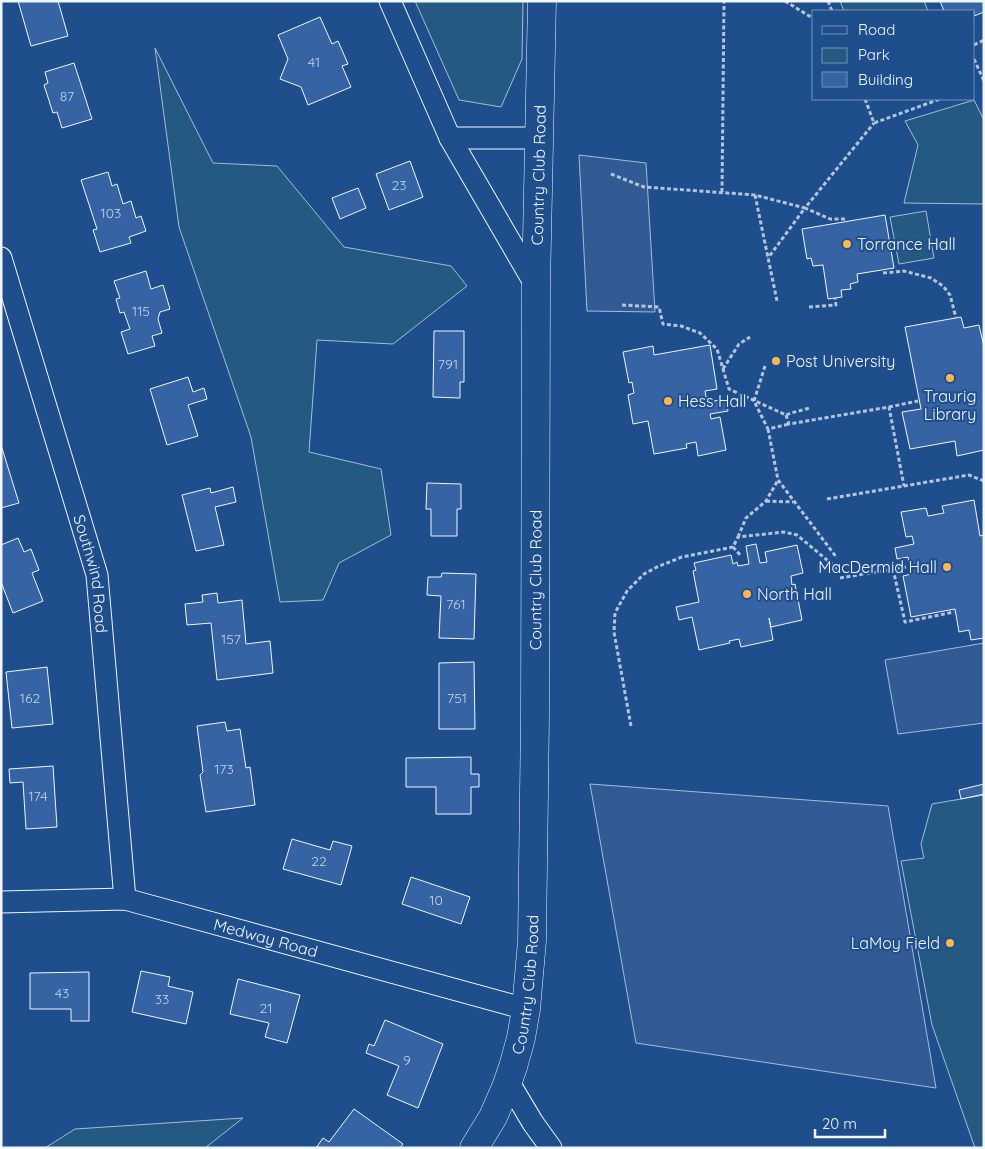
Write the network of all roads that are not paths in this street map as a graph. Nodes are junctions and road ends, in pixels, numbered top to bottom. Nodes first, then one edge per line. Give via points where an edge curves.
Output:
1 (390, 1) edge
2 (542, 1) edge
3 (450, 138) junction
4 (539, 138) junction
5 (1, 258) edge
6 (536, 286) junction
7 (125, 899) junction
8 (1, 902) edge
9 (526, 1009) junction
10 (508, 1081) junction
11 (474, 1148) edge
12 (551, 1148) edge

1 - 3 street
2 - 4 street, Country Club Road
3 - 4 street
3 - 6 street
4 - 6 street, Country Club Road
5 - 7 street, Southwind Road via 97,575
6 - 9 street, Country Club Road via 534,899
7 - 8 street, Medway Road
7 - 9 street, Medway Road
9 - 10 street, Country Club Road
10 - 11 street, Country Club Road via 493,1117
10 - 12 street

